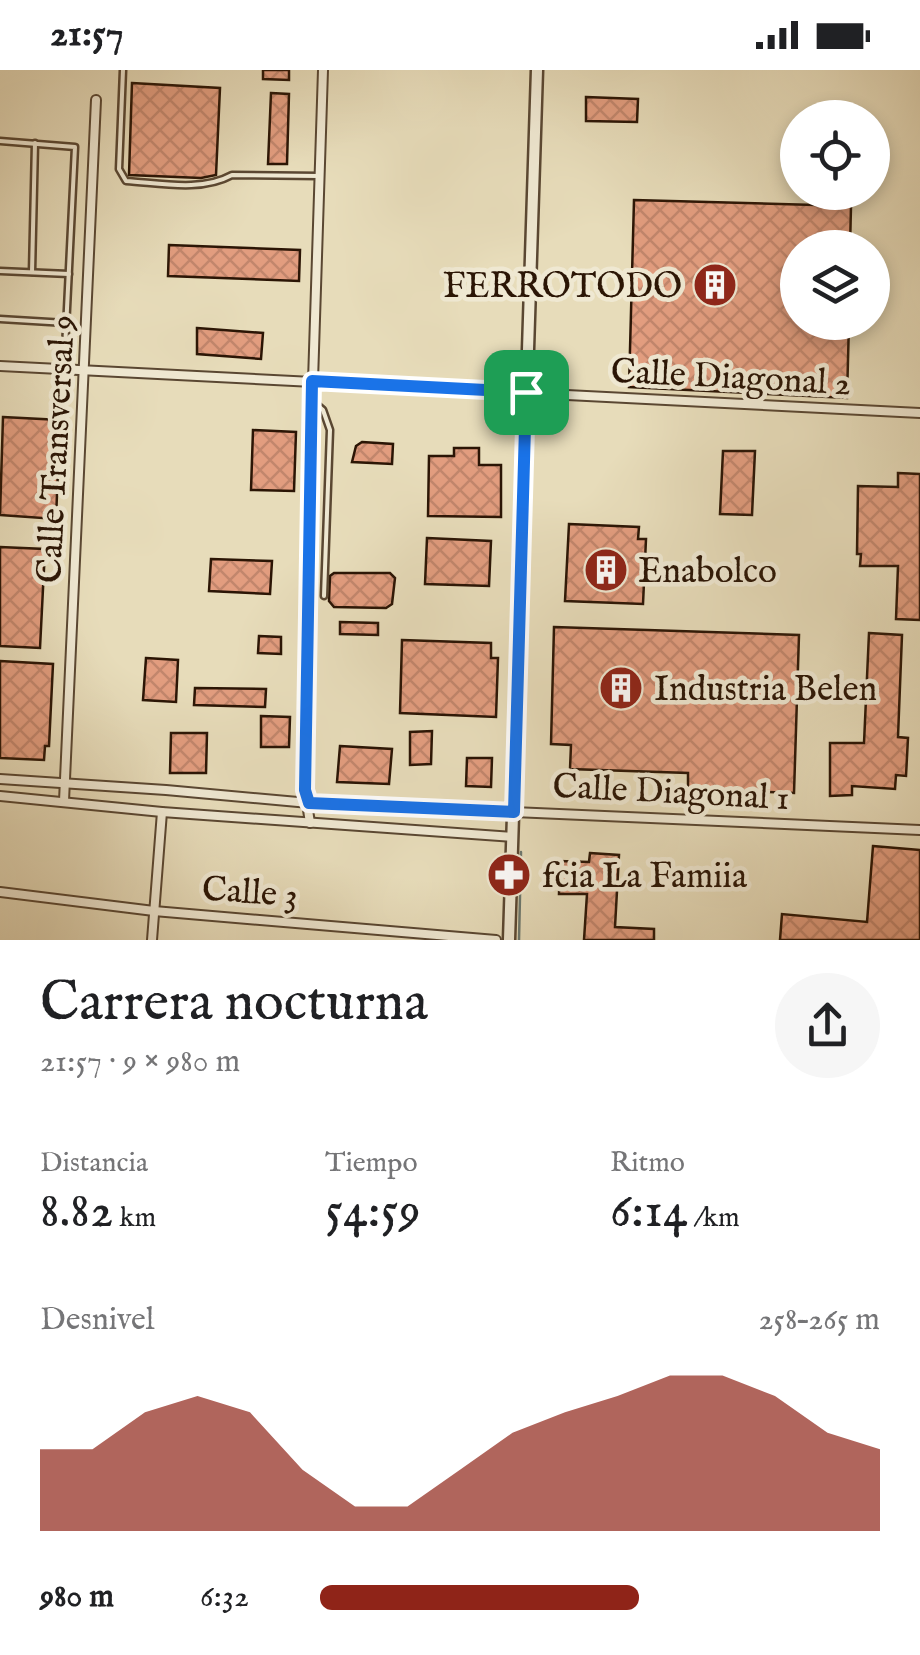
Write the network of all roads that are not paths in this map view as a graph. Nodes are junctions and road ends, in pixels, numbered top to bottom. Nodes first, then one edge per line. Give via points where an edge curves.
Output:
1 (123, 70) edge
2 (323, 70) edge
3 (537, 70) edge
4 (96, 100) dead end
5 (0, 141) edge
6 (35, 143) junction
7 (319, 176) junction
8 (0, 271) edge
9 (32, 272) junction
10 (70, 274) junction
11 (0, 319) edge
12 (66, 323) junction
13 (0, 366) edge
14 (64, 369) junction
15 (86, 370) junction
16 (312, 381) junction
17 (526, 392) junction
18 (312, 400) junction
19 (920, 413) edge
20 (324, 596) dead end
21 (0, 780) edge
22 (67, 783) junction
23 (0, 796) edge
24 (64, 802) junction
25 (309, 803) junction
26 (162, 812) junction
27 (514, 812) junction
28 (310, 822) junction
29 (920, 830) edge
30 (512, 837) junction
31 (0, 892) edge
32 (154, 911) junction
33 (152, 940) edge
34 (496, 940) edge
35 (509, 940) edge

1 - 7 lane via 119,169 126,181 201,185 232,175
2 - 7 street
3 - 17 street
4 - 15 street, Calle Transversal 9
5 - 6 lane
6 - 9 lane
6 - 10 lane via 75,147
7 - 16 street
8 - 9 lane
9 - 10 lane
10 - 12 lane
11 - 12 lane
12 - 14 lane
13 - 14 street, Calle Diagonal 2
14 - 15 street, Calle Diagonal 2
15 - 16 street, Calle Diagonal 2
15 - 22 street, Calle Transversal 9
16 - 17 street, Calle Diagonal 2
16 - 18 street
17 - 19 street, Calle Diagonal 2
17 - 27 street
18 - 20 lane via 330,430
18 - 25 street
21 - 22 street, Calle Diagonal 1
22 - 24 street, Calle Transversal 9
22 - 25 street, Calle Diagonal 1
23 - 24 street, Calle Diagonal 1
24 - 26 street, Calle Diagonal 1
25 - 27 street, Calle Diagonal 1
25 - 28 street
26 - 28 street, Calle Diagonal 1
26 - 32 street
27 - 29 street, Calle Diagonal 1
27 - 30 street
28 - 30 street, Calle Diagonal 1
30 - 35 street
31 - 32 street, Calle 3
32 - 33 street
32 - 34 street, Calle 3

